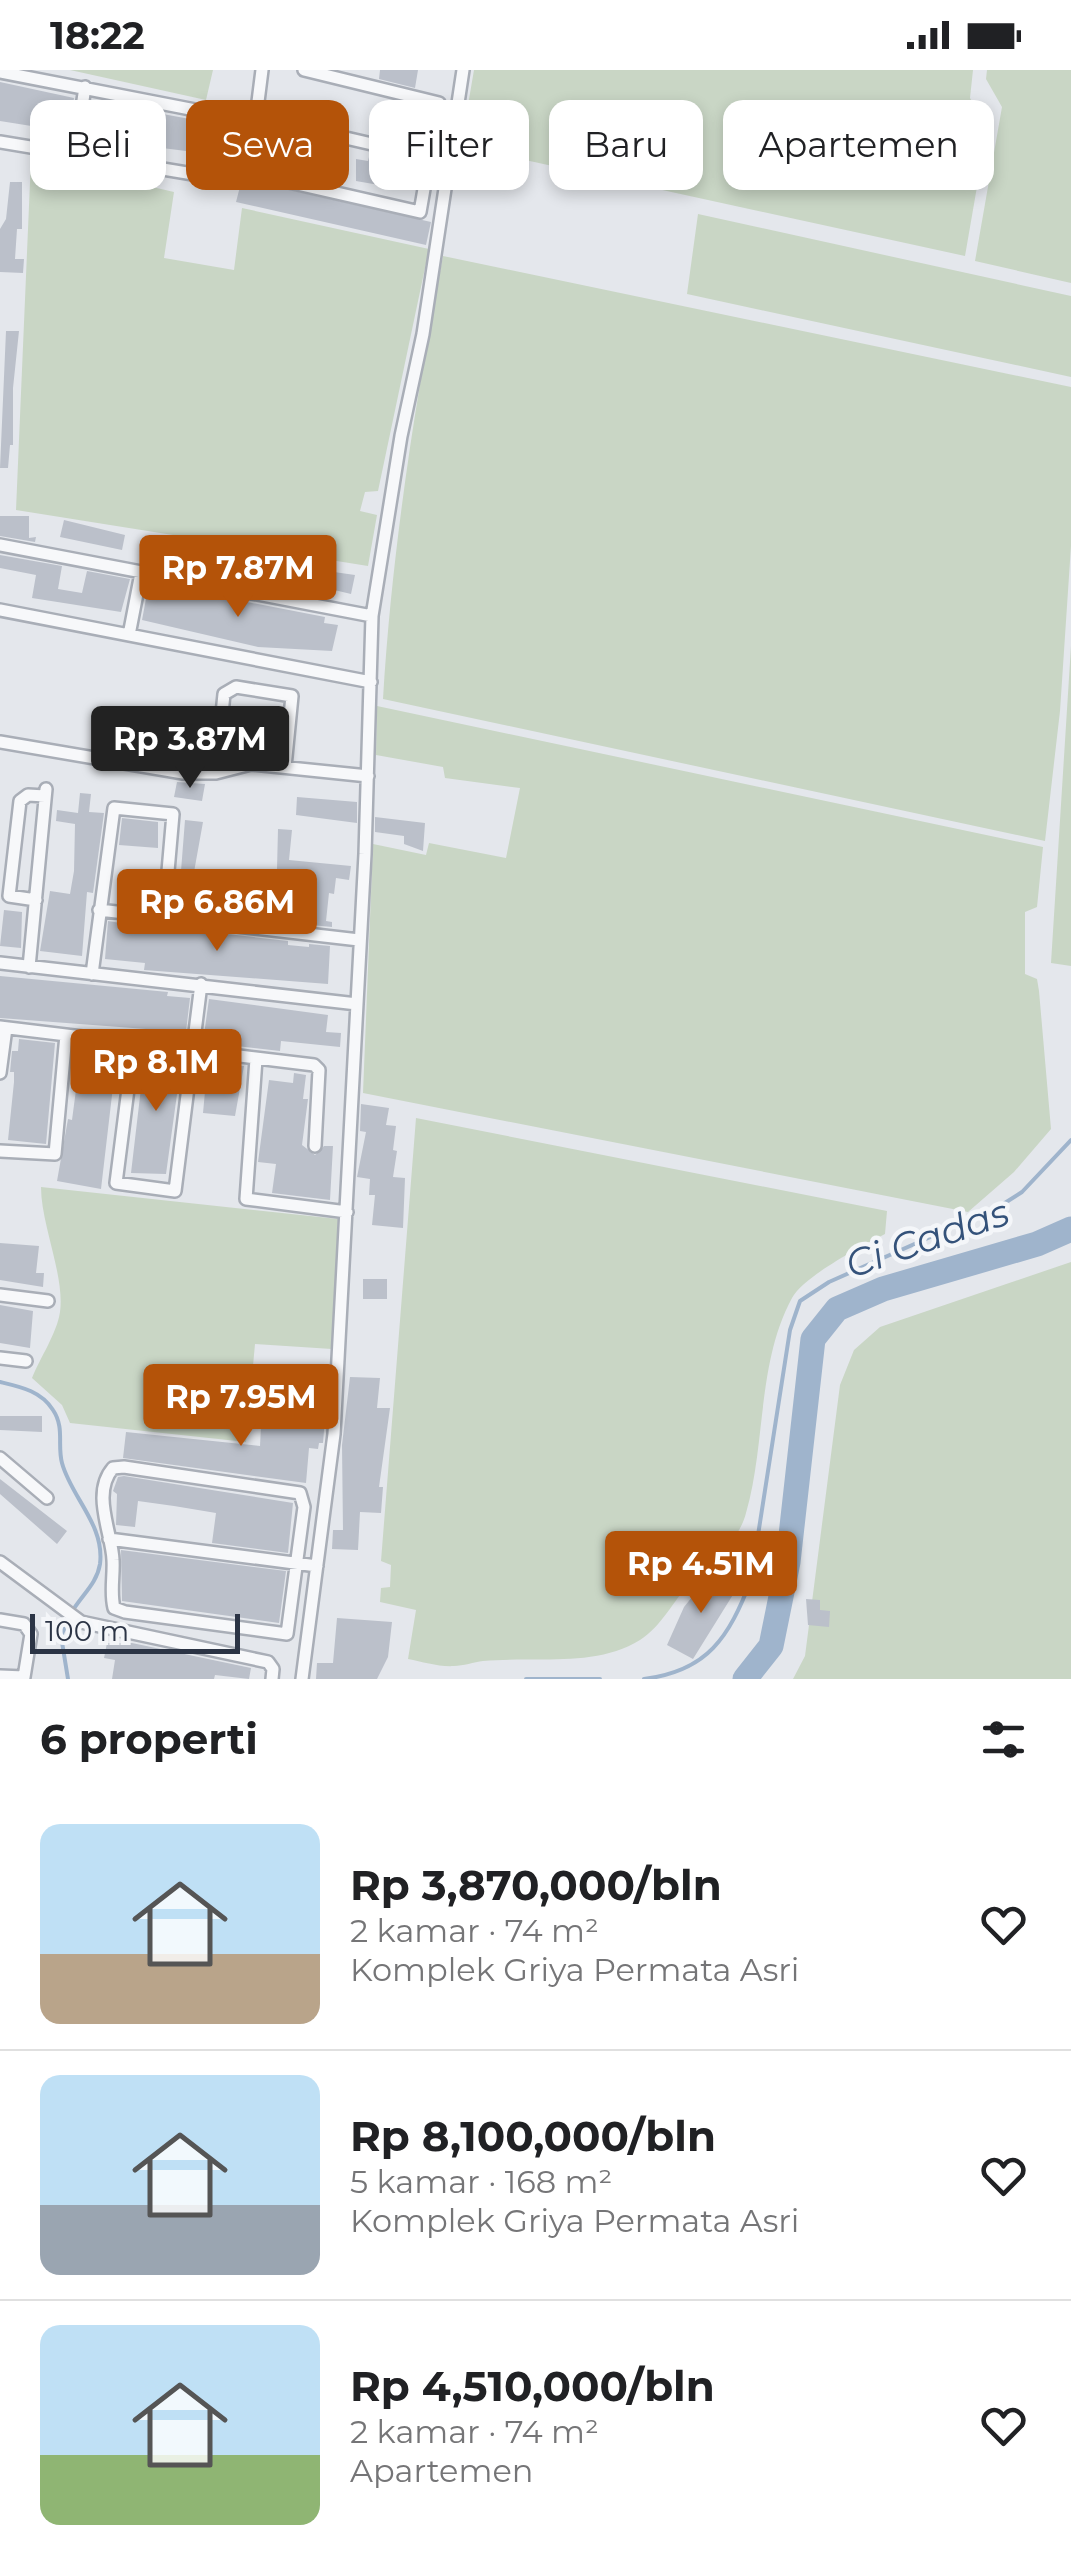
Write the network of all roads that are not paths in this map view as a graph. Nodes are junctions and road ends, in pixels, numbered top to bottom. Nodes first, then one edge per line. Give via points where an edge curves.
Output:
1 (262, 70) edge
2 (304, 70) edge
3 (463, 70) edge
4 (0, 72) edge
5 (85, 87) junction
6 (83, 100) edge
7 (146, 100) edge
8 (258, 100) edge
9 (437, 100) edge
10 (459, 100) edge
11 (166, 104) edge
12 (0, 142) edge
13 (30, 147) edge
14 (166, 169) edge
15 (315, 190) edge
16 (426, 190) edge
17 (445, 190) edge
18 (0, 545) edge
19 (141, 572) junction
20 (0, 610) edge
21 (372, 616) junction
22 (129, 636) junction
23 (371, 682) junction
24 (0, 742) edge
25 (284, 767) junction
26 (216, 773) junction
27 (368, 776) junction
28 (36, 900) junction
29 (99, 910) junction
30 (164, 918) junction
31 (359, 940) junction
32 (0, 964) edge
33 (30, 967) junction
34 (92, 974) junction
35 (201, 984) junction
36 (358, 1004) junction
37 (3, 1028) edge
38 (66, 1035) junction
39 (134, 1042) junction
40 (195, 1049) junction
41 (256, 1059) junction
42 (0, 1073) edge
43 (315, 1146) dead end
44 (0, 1151) edge
45 (347, 1212) junction
46 (0, 1295) edge
47 (48, 1300) dead end
48 (0, 1358) edge
49 (26, 1361) dead end
50 (0, 1458) edge
51 (47, 1498) dead end
52 (109, 1539) junction
53 (0, 1562) edge
54 (298, 1564) junction
55 (317, 1566) junction
56 (0, 1620) edge
57 (0, 1676) edge
58 (24, 1678) edge
59 (272, 1679) edge
60 (302, 1679) edge

1 - 8 street
2 - 9 street
3 - 10 street
4 - 5 street
5 - 6 street
5 - 7 street
11 - 14 street via 230,121 228,173 218,178
12 - 13 street
15 - 16 street via 416,213 423,210
17 - 21 street
18 - 19 street
19 - 21 street
19 - 22 street
20 - 22 street
21 - 23 street
22 - 23 street
23 - 27 street
24 - 26 street
25 - 26 street via 251,764
25 - 26 street via 292,696 236,686 224,694
25 - 27 street
27 - 31 street
28 - 28 street via 9,896 20,801 45,792
28 - 33 street
29 - 30 street
29 - 30 street via 114,808 169,812 175,819
29 - 34 street
30 - 31 street
31 - 36 street
32 - 33 street
33 - 34 street
34 - 35 street
35 - 36 street
35 - 40 street
36 - 45 street
37 - 38 street
37 - 42 street
38 - 39 street
38 - 44 street via 56,1154
39 - 40 street
39 - 40 street via 117,1185 178,1190
40 - 41 street
41 - 43 street via 318,1068
41 - 45 street via 246,1199
45 - 55 street via 334,1434
46 - 47 street
48 - 49 street
50 - 51 street
52 - 54 street
52 - 54 street via 118,1611 281,1634 290,1628
52 - 54 street via 104,1508 113,1468 272,1486 303,1498
53 - 59 street via 81,1622 268,1662
54 - 55 street
55 - 60 street
56 - 58 street via 30,1628
57 - 58 street

